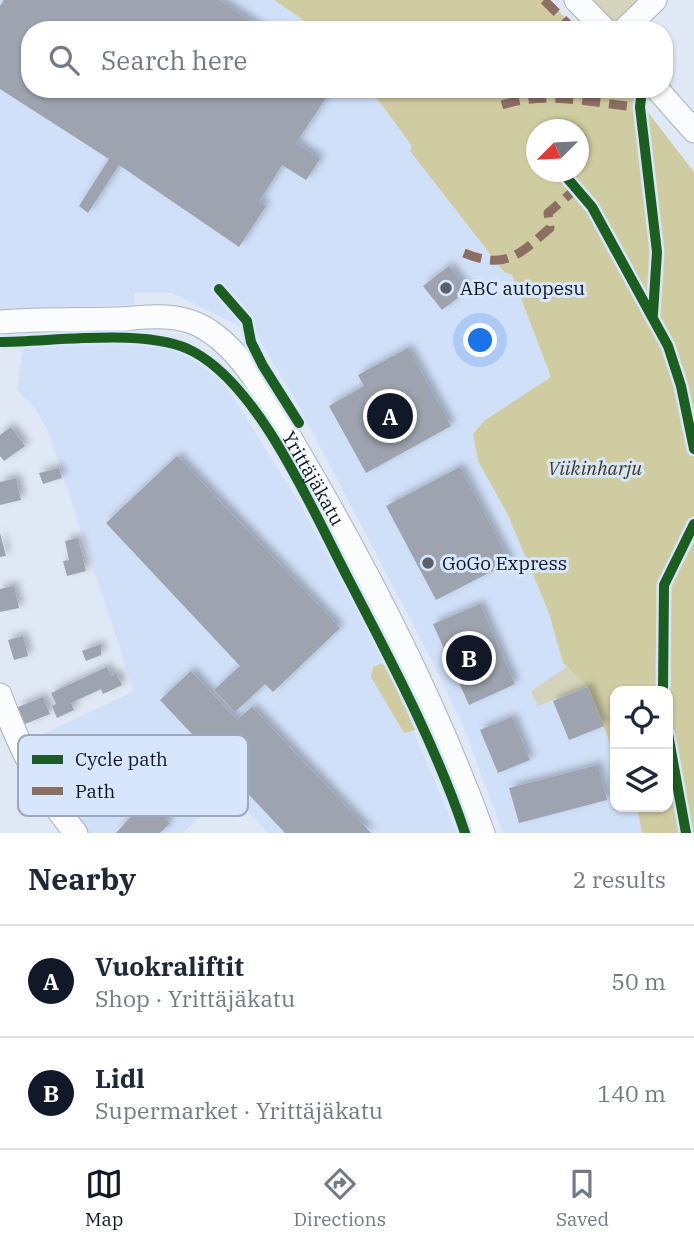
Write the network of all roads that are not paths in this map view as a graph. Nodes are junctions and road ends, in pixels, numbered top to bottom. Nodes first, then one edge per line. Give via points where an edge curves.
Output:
1 (576, 0) edge
2 (656, 0) edge
3 (596, 21) edge
4 (634, 21) edge
5 (665, 98) edge
6 (694, 131) edge
7 (0, 322) edge
8 (0, 695) edge
9 (18, 741) edge
10 (64, 816) edge
11 (76, 833) edge
12 (484, 833) edge

1 - 3 street
2 - 4 street
5 - 6 street
7 - 12 street, Yrittäjäkatu via 145,315 190,321 218,337 267,400 366,574 443,732
8 - 9 street
10 - 11 street

